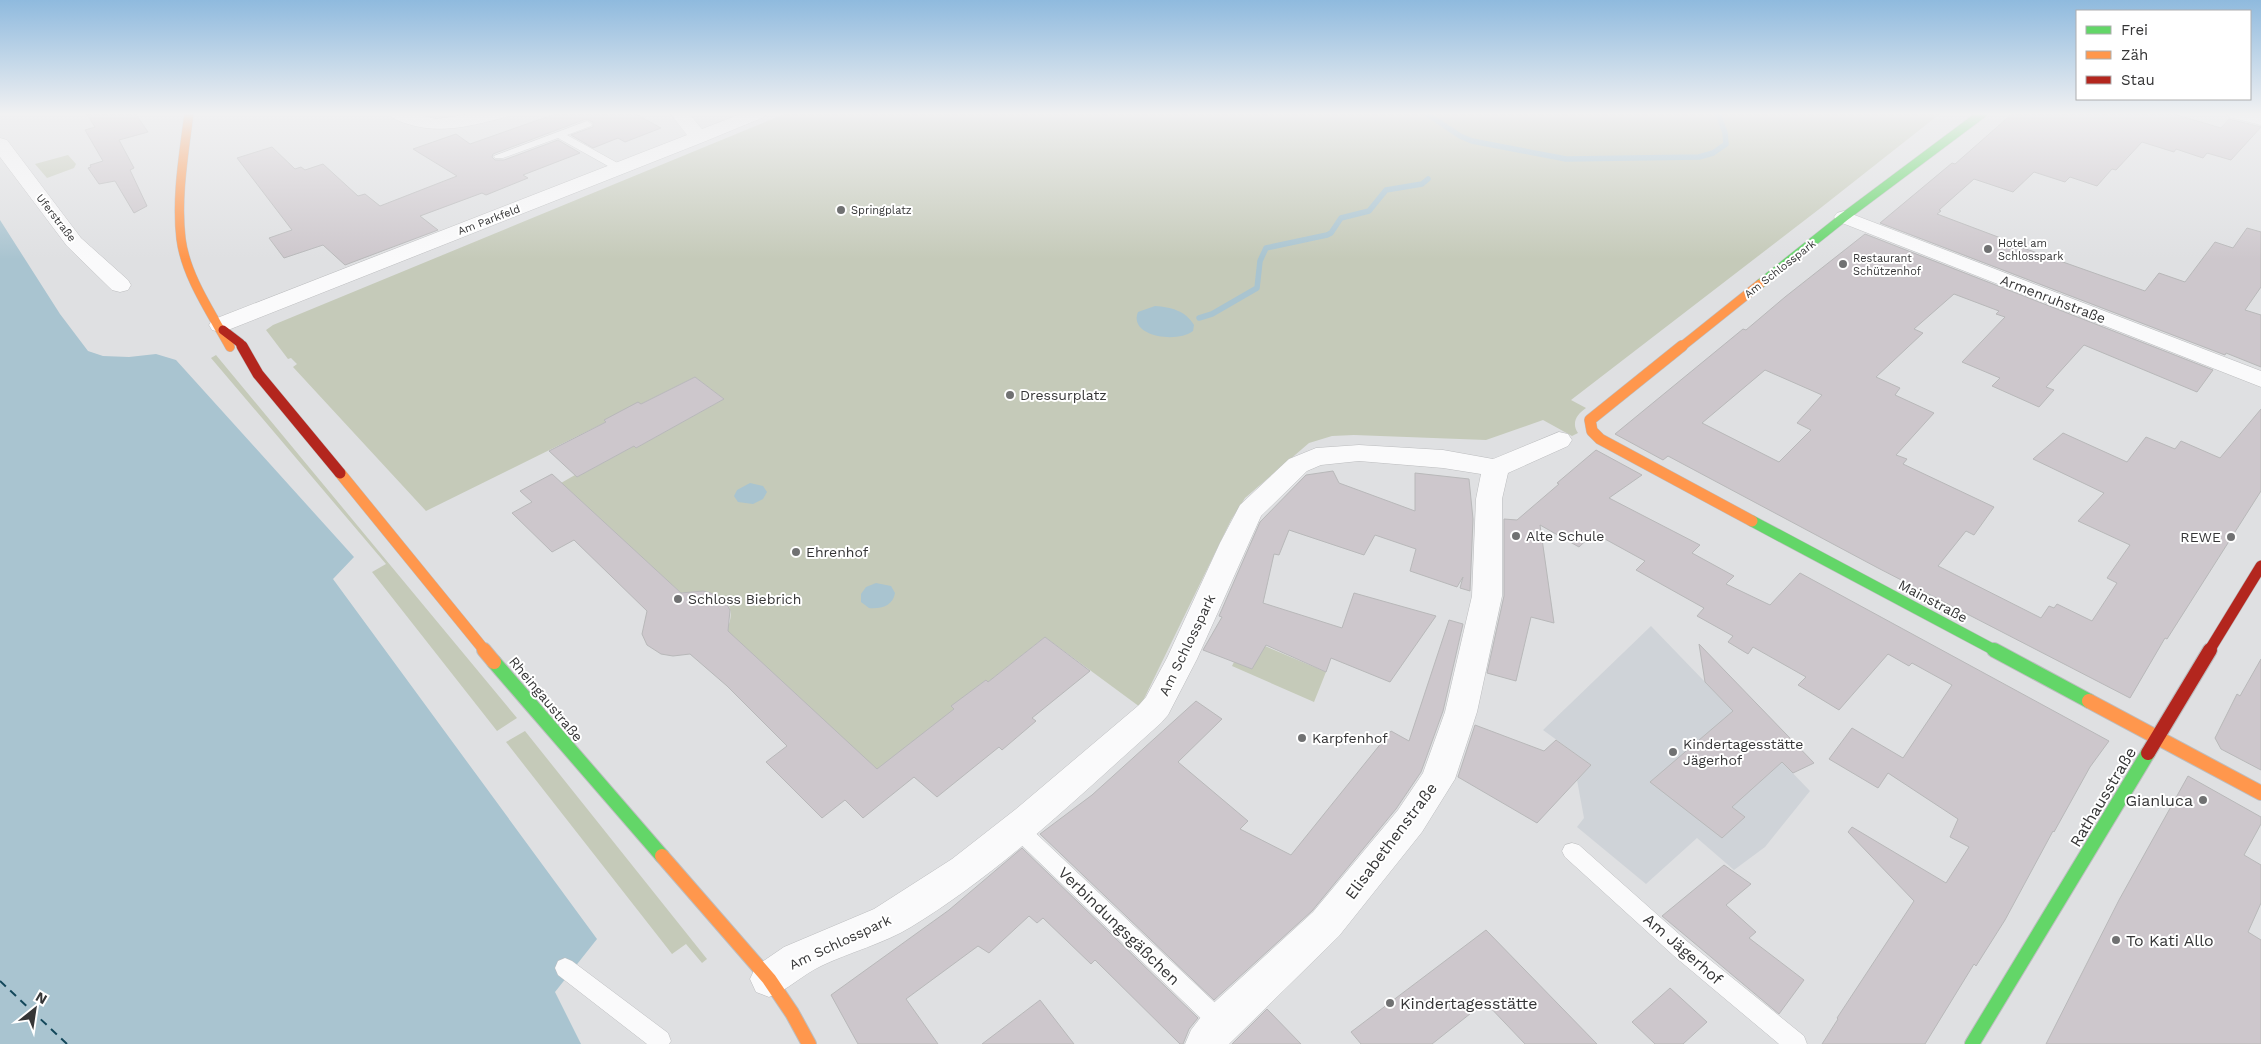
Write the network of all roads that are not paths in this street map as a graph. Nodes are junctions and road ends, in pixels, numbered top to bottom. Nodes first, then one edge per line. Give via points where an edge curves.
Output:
1 (13, 162) edge
2 (184, 162) edge
3 (608, 162) edge
4 (635, 162) edge
5 (1918, 162) edge
6 (619, 168) junction
7 (1844, 217) junction
8 (120, 285) dead end
9 (221, 327) junction
10 (2261, 380) edge
11 (1592, 433) joint
12 (1559, 440) dead end
13 (1496, 468) junction
14 (2261, 566) edge
15 (2158, 738) junction
16 (2261, 793) edge
17 (1017, 828) junction
18 (1572, 851) dead end
19 (565, 968) dead end
20 (769, 979) junction
21 (1213, 1034) edge
22 (660, 1041) dead end
23 (809, 1044) edge
24 (1796, 1044) edge
25 (1972, 1044) edge

1 - 8 street, Uferstraße via 74,242
2 - 9 street, Rheingaustraße via 180,196 185,257
3 - 6 lane
4 - 6 street, Am Parkfeld
5 - 7 street, Am Schlosspark
6 - 9 street, Am Parkfeld
7 - 10 street, Armenruhstraße
7 - 11 street, Am Schlosspark via 1590,420
9 - 20 street, Rheingaustraße via 228,345 258,374 544,722
11 - 15 street, Mainstraße
12 - 13 street
13 - 17 street, Am Schlosspark via 1443,460 1360,454 1316,457 1298,465 1250,512 1157,706
13 - 21 street, Elisabethenstraße via 1489,499 1487,596 1461,712 1438,779 1410,820 1326,924
14 - 15 street, Rathausstraße
15 - 16 street, Mainstraße
15 - 25 street, Rathausstraße
17 - 20 street, Am Schlosspark via 897,915 806,955
17 - 21 lane, Verbindungsgäßchen
18 - 24 lane, Am Jägerhof via 1681,949
19 - 22 lane
20 - 23 street, Rheingaustraße

